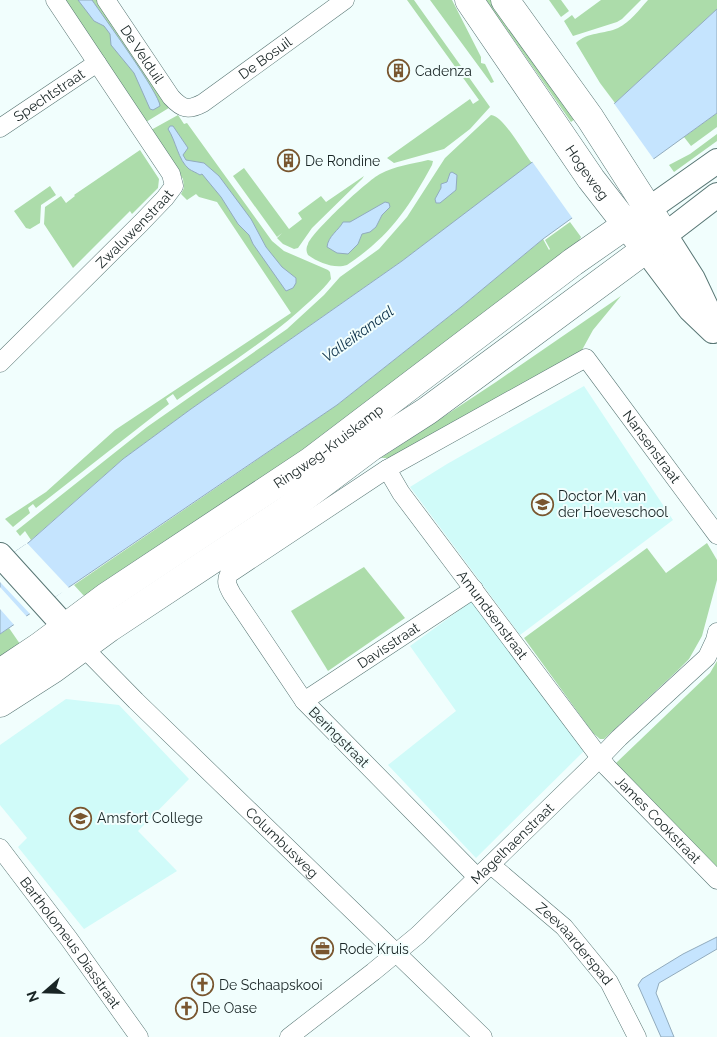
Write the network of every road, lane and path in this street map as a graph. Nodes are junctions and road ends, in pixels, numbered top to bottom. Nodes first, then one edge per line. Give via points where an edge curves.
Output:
1 (55, 0) edge
2 (106, 0) edge
3 (345, 0) edge
4 (469, 0) edge
5 (505, 0) edge
6 (97, 63) junction
7 (181, 107) joint
8 (0, 128) edge
9 (717, 162) edge
10 (717, 195) edge
11 (649, 209) junction
12 (626, 225) junction
13 (655, 242) junction
14 (717, 330) edge
15 (717, 335) edge
16 (0, 363) edge
17 (387, 469) junction
18 (717, 535) edge
19 (2, 557) edge
20 (474, 589) junction
21 (717, 632) edge
22 (75, 637) junction
23 (0, 673) edge
24 (304, 701) junction
25 (0, 703) edge
26 (600, 758) junction
27 (0, 848) edge
28 (491, 865) junction
29 (477, 877) junction
30 (717, 880) edge
31 (396, 953) junction
32 (139, 1037) edge
33 (289, 1037) edge
34 (483, 1037) edge
35 (638, 1037) edge

1 - 6 street, Zwaluwenstraat
2 - 7 street, De Velduil
3 - 7 street, De Bosuil via 203,102 192,108
4 - 12 main road, Hogeweg
5 - 11 main road, Hogeweg via 590,118
6 - 8 street, Spechtstraat
6 - 16 street, Zwaluwenstraat via 171,174 174,186
9 - 11 main road
10 - 13 main road
11 - 12 main road, Ringweg-Kruiskamp
11 - 13 main road, Hogeweg
12 - 13 main road, Hogeweg
12 - 22 main road, Ringweg-Kruiskamp via 311,461 106,597
13 - 14 main road, Hogeweg via 693,278
13 - 15 main road, Hogeweg via 690,310
13 - 22 main road, Ringweg-Kruiskamp via 287,510 109,628
17 - 18 street, Nansenstraat via 586,358
17 - 20 street, Amundsenstraat via 401,493
17 - 24 street, Beringstraat via 233,570 227,579 232,594
19 - 22 main road
20 - 24 street, Davisstraat
20 - 26 street, Amundsenstraat
21 - 26 street, Magelhaenstraat via 707,657
22 - 23 main road, Ringweg-Kruiskamp
22 - 25 main road, Ringweg-Kruiskamp via 53,669
22 - 31 street, Columbusweg via 136,702
24 - 29 street, Beringstraat
26 - 28 street, Magelhaenstraat
26 - 30 street, James Cookstraat
27 - 32 street, Bartholomeus Diasstraat
28 - 29 street, Magelhaenstraat
28 - 35 street, Zeevaarderspad via 564,926 609,982
29 - 31 street, Magelhaenstraat
31 - 33 street, Magelhaenstraat
31 - 34 street, Columbusweg

